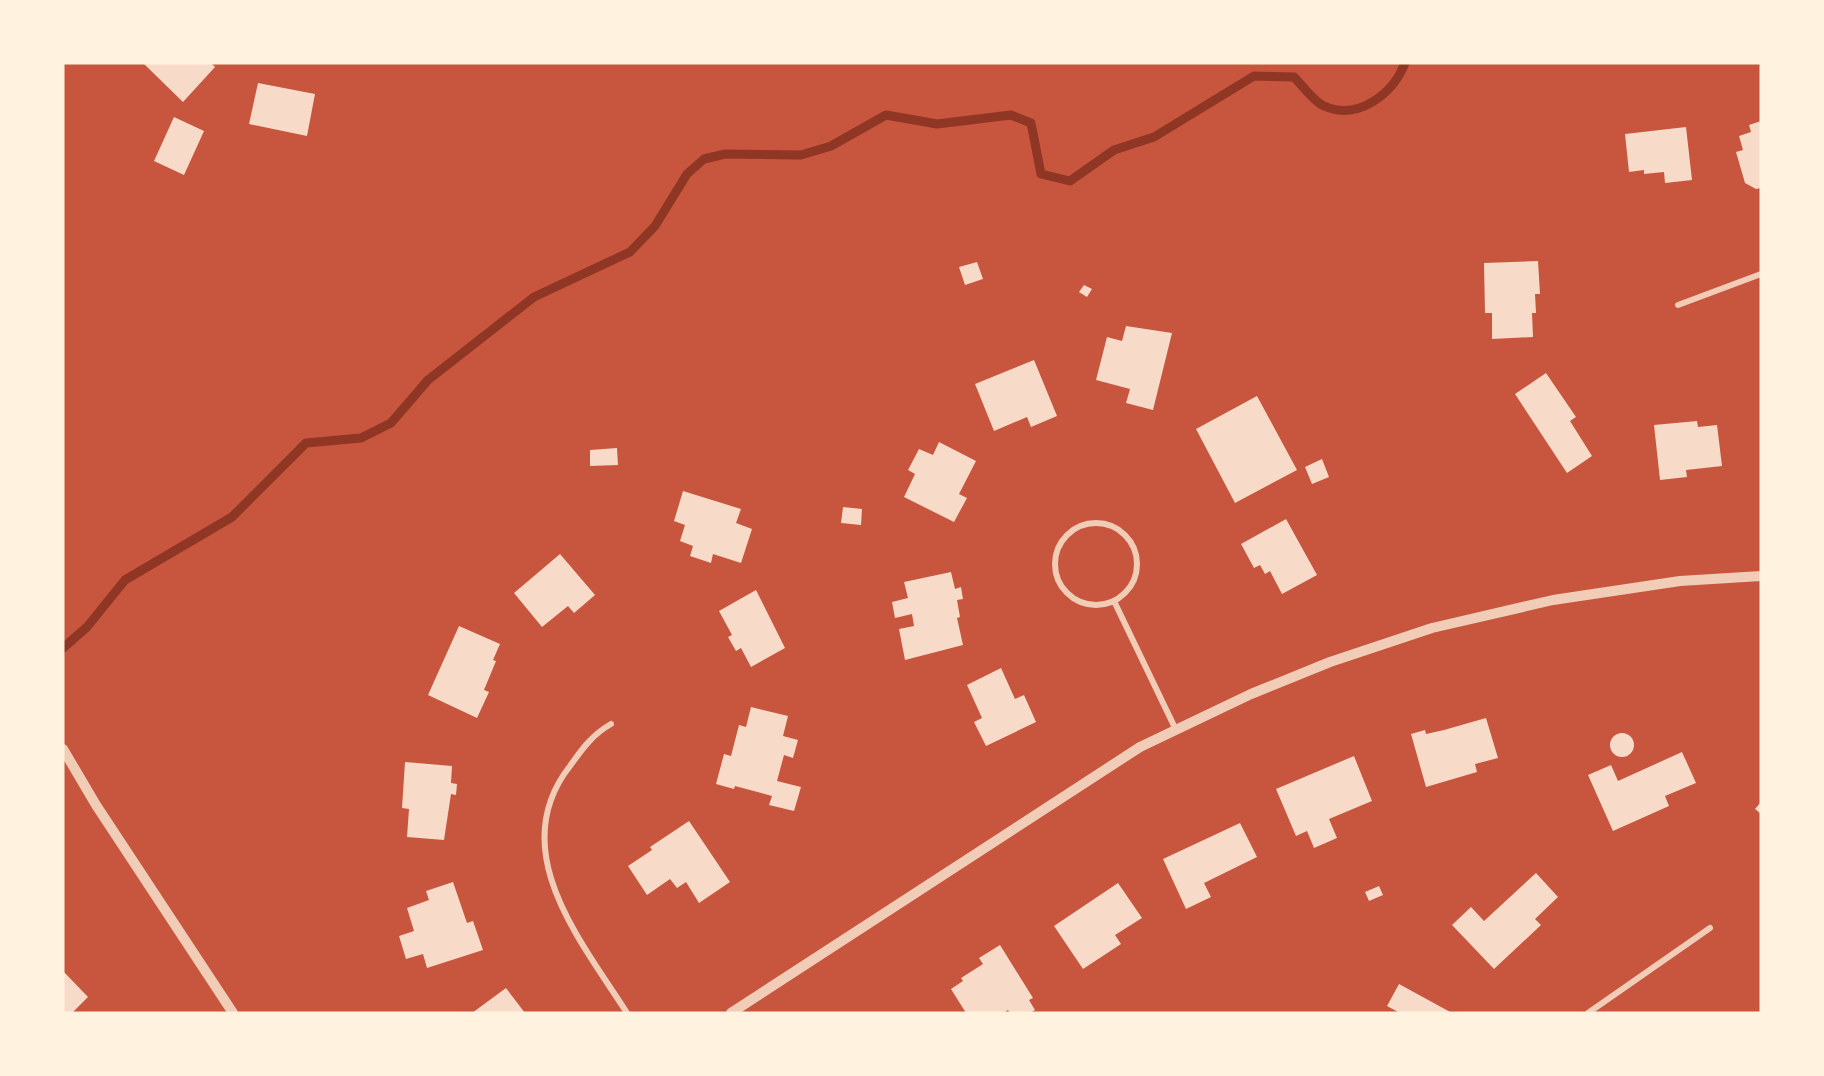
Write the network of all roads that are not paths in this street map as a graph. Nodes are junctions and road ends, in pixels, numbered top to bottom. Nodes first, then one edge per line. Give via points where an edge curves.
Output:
1 (1761, 274) edge
2 (1678, 305) dead end
3 (1761, 576) edge
4 (1114, 601) junction
5 (610, 724) dead end
6 (1176, 730) junction
7 (63, 749) edge
8 (1710, 927) dead end
9 (233, 1013) edge
10 (627, 1013) edge
11 (731, 1013) edge
12 (1588, 1013) edge

1 - 2 street
3 - 6 street via 1608,591 1432,628 1330,662
4 - 4 street via 1129,589 1137,572 1133,546 1126,536 1103,524 1078,527 1068,534 1055,557 1059,582 1072,597 1089,605
4 - 6 street
5 - 10 street via 595,733 557,782 547,809 545,852 566,919
6 - 11 street via 1120,759
7 - 9 street via 96,806
8 - 12 street

